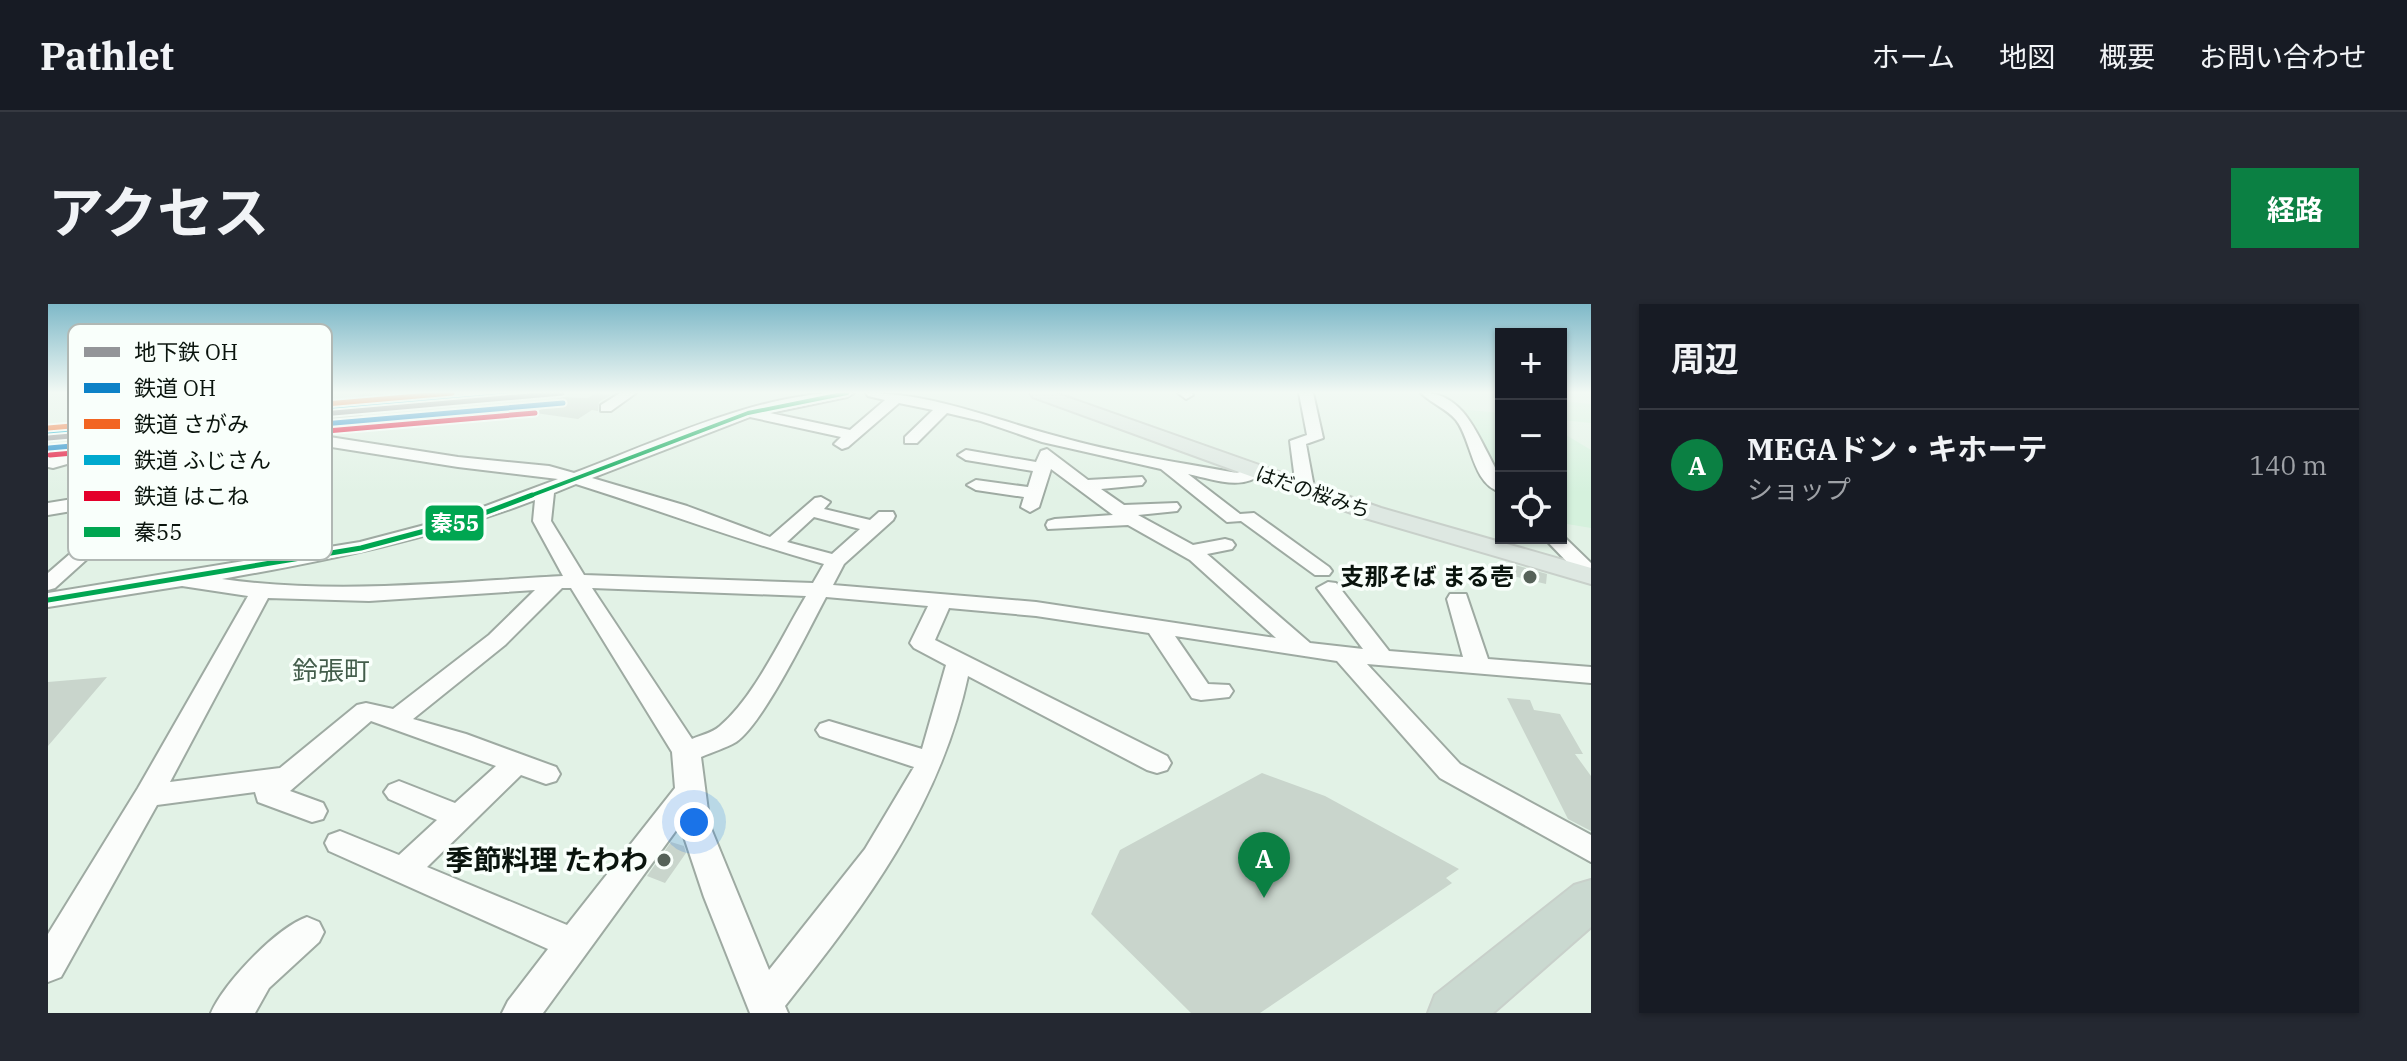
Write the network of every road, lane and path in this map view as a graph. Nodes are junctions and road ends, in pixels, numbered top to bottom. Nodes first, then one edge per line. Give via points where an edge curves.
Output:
1 (714, 426) edge
2 (796, 426) edge
3 (864, 426) edge
4 (925, 426) edge
5 (1000, 426) edge
6 (1106, 426) edge
7 (1131, 426) edge
8 (1152, 426) edge
9 (1313, 426) edge
10 (1466, 426) edge
11 (911, 440) dead end
12 (332, 441) edge
13 (1194, 449) junction
14 (966, 455) dead end
15 (1046, 455) junction
16 (1164, 465) junction
17 (1255, 472) junction
18 (572, 480) junction
19 (1495, 480) edge
20 (1136, 481) dead end
21 (976, 485) dead end
22 (1083, 486) junction
23 (1296, 486) junction
24 (545, 491) junction
25 (68, 506) edge
26 (1171, 507) dead end
27 (48, 509) edge
28 (1125, 515) junction
29 (1246, 517) junction
30 (1055, 525) dead end
31 (773, 544) junction
32 (1560, 544) edge
33 (1189, 552) junction
34 (332, 553) edge
35 (294, 560) edge
36 (836, 561) junction
37 (57, 567) edge
38 (1588, 575) edge
39 (182, 580) junction
40 (566, 581) junction
41 (48, 584) edge
42 (818, 590) junction
43 (261, 591) junction
44 (48, 600) edge
45 (942, 600) junction
46 (1454, 612) dead end
47 (1157, 628) junction
48 (1303, 649) junction
49 (1345, 655) junction
50 (1383, 659) junction
51 (959, 663) junction
52 (1478, 667) junction
53 (1591, 675) edge
54 (1206, 694) dead end
55 (400, 719) junction
56 (828, 731) dead end
57 (686, 752) junction
58 (930, 762) junction
59 (1157, 763) dead end
60 (515, 764) junction
61 (546, 774) dead end
62 (291, 776) junction
63 (399, 792) dead end
64 (688, 792) junction
65 (148, 796) junction
66 (312, 811) dead end
67 (459, 817) junction
68 (340, 843) dead end
69 (1591, 850) edge
70 (403, 870) junction
71 (1591, 899) edge
72 (307, 932) dead end
73 (571, 943) junction
74 (48, 966) edge
75 (766, 1008) edge
76 (230, 1013) edge
77 (521, 1013) edge
78 (1454, 1013) edge

1 - 18 street
2 - 3 street via 848,440
4 - 11 street
5 - 15 street
6 - 13 main road
7 - 13 main road, はだの桜みち
8 - 13 main road
9 - 23 street via 1315,438 1298,441 1304,482
10 - 19 street
12 - 18 street via 458,462 530,467
13 - 17 main road, はだの桜みち
14 - 15 street
15 - 16 street
15 - 21 street via 1032,500
15 - 22 street
16 - 17 street via 1239,479
16 - 29 street
17 - 23 main road, はだの桜みち
18 - 24 street
18 - 31 street via 680,510
20 - 22 street
22 - 28 street
23 - 38 main road, はだの桜みち
24 - 34 street via 466,520
24 - 40 street via 542,521
25 - 27 street
26 - 28 street
28 - 30 street
28 - 33 street
29 - 33 street via 1223,540
29 - 50 street via 1335,589
31 - 36 street
31 - 36 street via 816,506 880,522
32 - 38 street
33 - 48 street
35 - 39 street
36 - 42 street
37 - 41 street
39 - 43 street
39 - 44 street
40 - 42 street
40 - 43 street via 369,595
40 - 55 street
40 - 57 street
42 - 45 street
42 - 57 street via 740,721 727,735
43 - 65 street
45 - 47 street
45 - 51 street via 922,643
46 - 52 street
47 - 48 street
47 - 54 street
48 - 49 street
49 - 50 street
49 - 69 street via 1450,771
50 - 52 street
51 - 58 street
51 - 59 street
52 - 53 street
55 - 60 street via 400,724
55 - 62 street via 366,711
56 - 58 street
57 - 64 street
58 - 75 street via 896,832
60 - 61 street
60 - 67 street
62 - 65 street
62 - 66 street via 268,794
63 - 67 street
64 - 73 street
64 - 75 street via 695,826
65 - 74 street
67 - 70 street
68 - 70 street
70 - 73 street
71 - 78 highway
72 - 76 street via 256,977
73 - 77 street

